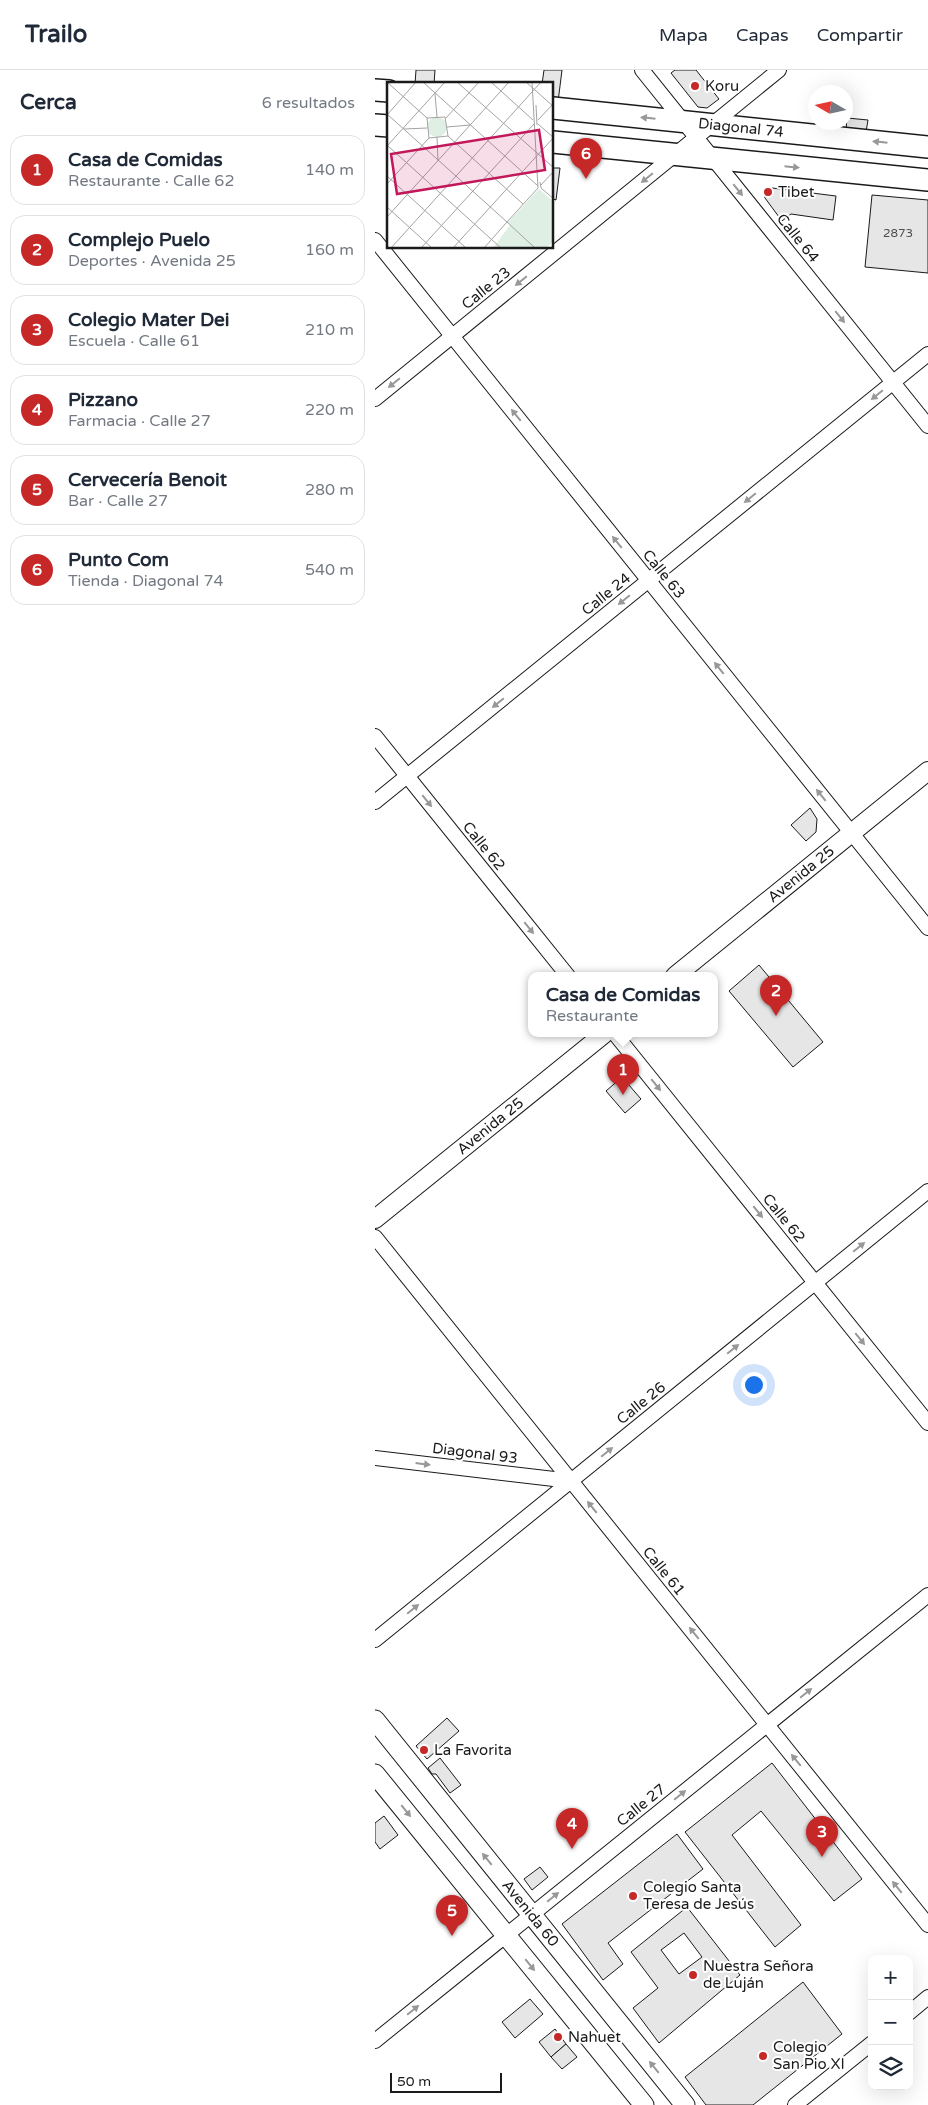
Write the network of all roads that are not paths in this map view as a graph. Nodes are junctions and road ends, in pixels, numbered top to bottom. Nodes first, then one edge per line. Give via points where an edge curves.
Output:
1 (642, 70) edge
2 (779, 70) edge
3 (554, 108) edge
4 (697, 128) junction
5 (554, 142) edge
6 (928, 147) edge
7 (676, 155) junction
8 (713, 159) junction
9 (928, 180) edge
10 (375, 240) edge
11 (452, 336) junction
12 (928, 354) edge
13 (893, 382) junction
14 (375, 399) edge
15 (928, 426) edge
16 (649, 580) junction
17 (375, 736) edge
18 (928, 771) edge
19 (407, 776) junction
20 (375, 802) edge
21 (851, 833) junction
22 (928, 928) edge
23 (565, 972) edge
24 (680, 972) edge
25 (600, 1037) edge
26 (617, 1037) edge
27 (928, 1191) edge
28 (375, 1219) edge
29 (375, 1237) edge
30 (815, 1283) junction
31 (928, 1423) edge
32 (375, 1458) edge
33 (571, 1481) junction
34 (928, 1595) edge
35 (375, 1640) edge
36 (375, 1720) edge
37 (767, 1724) junction
38 (375, 1774) edge
39 (532, 1914) junction
40 (928, 1925) edge
41 (506, 1935) junction
42 (928, 1997) edge
43 (913, 2010) edge
44 (375, 2041) edge
45 (870, 2045) edge
46 (644, 2105) edge
47 (685, 2105) edge
48 (795, 2105) edge

1 - 4 street, Calle 64
2 - 4 street, Calle 23
4 -> 3 main road, Diagonal 74
6 -> 4 main road, Diagonal 74
4 - 7 street, Calle 23
4 - 8 street, Calle 64
5 - 7 main road
7 - 8 main road
7 -> 11 street, Calle 23
8 -> 9 main road
8 -> 13 street, Calle 64
10 - 11 street, Calle 63
11 -> 14 street, Calle 23
16 -> 11 street, Calle 63
12 - 13 street, Calle 24
13 - 15 street, Calle 64
13 -> 16 street, Calle 24
16 -> 19 street, Calle 24
21 -> 16 street, Calle 63
17 - 19 street, Calle 62
18 - 21 street, Avenida 25
19 - 20 street, Calle 24
19 -> 23 street, Calle 62
21 - 22 street, Calle 63
21 - 24 street, Avenida 25
25 - 28 street, Avenida 25
26 -> 30 street, Calle 62
30 -> 27 street, Calle 26
29 - 33 street, Calle 61
30 -> 31 street, Calle 62
33 -> 30 street, Calle 26
32 -> 33 street, Diagonal 93
35 -> 33 street, Calle 26
37 -> 33 street, Calle 61
37 -> 34 street, Calle 27
39 -> 36 main road, Avenida 60
39 -> 37 street, Calle 27
40 -> 37 street, Calle 61
38 -> 41 main road
39 - 41 street, Calle 27
47 -> 39 main road, Avenida 60
44 -> 41 street, Calle 27
41 -> 46 main road
42 - 43 street
45 - 48 street

